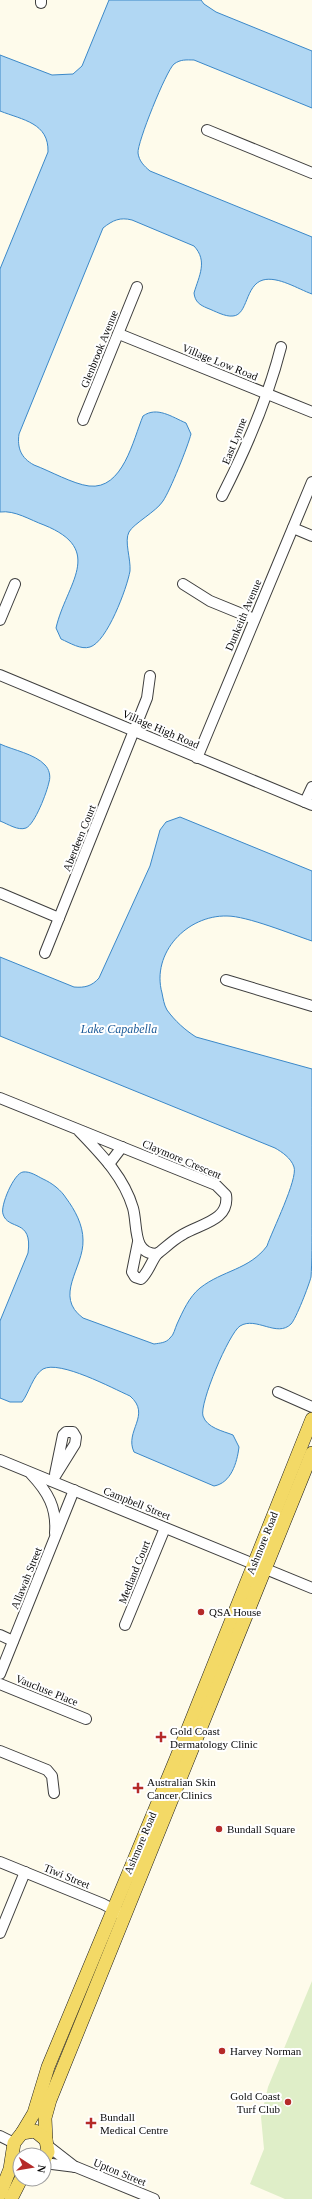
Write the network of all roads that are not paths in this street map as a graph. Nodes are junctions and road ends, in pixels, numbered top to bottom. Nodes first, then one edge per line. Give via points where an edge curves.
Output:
1 (207, 130) dead end
2 (312, 173) edge
3 (137, 287) dead end
4 (119, 334) junction
5 (281, 347) dead end
6 (266, 394) junction
7 (312, 412) edge
8 (83, 420) dead end
9 (312, 482) edge
10 (222, 496) dead end
11 (293, 528) junction
12 (312, 536) edge
13 (15, 584) dead end
14 (183, 584) dead end
15 (254, 619) junction
16 (0, 620) edge
17 (0, 675) edge
18 (150, 676) dead end
19 (134, 731) junction
20 (197, 758) junction
21 (312, 787) edge
22 (309, 804) edge
23 (0, 893) edge
24 (59, 918) junction
25 (45, 953) dead end
26 (226, 980) dead end
27 (312, 1006) edge
28 (0, 1098) edge
29 (79, 1130) junction
30 (122, 1147) junction
31 (109, 1164) junction
32 (138, 1242) junction
33 (157, 1254) junction
34 (278, 1392) dead end
35 (312, 1407) edge
36 (312, 1420) edge
37 (312, 1453) edge
38 (0, 1460) edge
39 (28, 1472) junction
40 (74, 1490) junction
41 (165, 1528) junction
42 (54, 1541) junction
43 (259, 1567) junction
44 (312, 1588) edge
45 (125, 1625) dead end
46 (1, 1636) edge
47 (13, 1641) junction
48 (0, 1674) edge
49 (0, 1684) edge
50 (86, 1719) dead end
51 (0, 1750) edge
52 (54, 1793) dead end
53 (0, 1862) edge
54 (25, 1872) junction
55 (112, 1909) junction
56 (125, 1916) junction
57 (0, 1933) edge
58 (22, 2133) junction
59 (0, 2136) edge
60 (47, 2143) junction
61 (18, 2147) edge
62 (47, 2147) edge
63 (12, 2149) edge
64 (12, 2164) edge
65 (52, 2164) edge
66 (76, 2167) junction
67 (17, 2187) edge
68 (0, 2194) edge
69 (11, 2199) edge
70 (154, 2199) edge

1 - 2 street
3 - 4 street, Glenbrook Avenue
4 - 6 street, Village Low Road
4 - 8 street, Glenbrook Avenue
5 - 6 street, East Lynne
6 - 7 street, Village Low Road
6 - 10 street, East Lynne via 235,471
9 - 11 street, Dunkeith Avenue
11 - 12 street
11 - 15 street, Dunkeith Avenue
13 - 16 street
14 - 15 street via 210,601
15 - 20 street, Dunkeith Avenue
17 - 19 street, Village High Road
18 - 19 street, Aberdeen Court via 147,698
19 - 20 street, Village High Road
19 - 24 street, Aberdeen Court
20 - 22 street, Village High Road
21 - 22 street
23 - 24 street
24 - 25 street, Aberdeen Court
26 - 27 street
28 - 29 street, Claymore Crescent
29 - 30 street, Claymore Crescent
29 - 31 street, Claymore Crescent
30 - 31 street
30 - 33 street, Claymore Crescent via 216,1184 226,1194 225,1207 216,1219 180,1236
31 - 32 street, Claymore Crescent via 123,1182 133,1209
32 - 33 street via 146,1252
32 - 33 street, Claymore Crescent via 132,1272 135,1277 144,1276
34 - 35 street
36 - 43 main road, Ashmore Road
37 - 43 main road, Ashmore Road
38 - 39 street, Campbell Street
39 - 40 street, Campbell Street via 54,1478
39 - 42 street via 51,1501 55,1521
40 - 41 street, Campbell Street
40 - 42 street, Allawah Street
41 - 43 street, Campbell Street
41 - 45 street, Medland Court
42 - 47 street, Allawah Street
43 - 44 street, Campbell Street
43 - 55 main road, Ashmore Road
43 - 56 main road, Ashmore Road
46 - 47 street
47 - 48 street, Allawah Street
49 - 50 street, Vaucluse Place
51 - 52 street via 47,1770 52,1776
53 - 54 street, Tiwi Street
54 - 55 street, Tiwi Street
54 - 57 street
55 - 56 street, Tiwi Street
55 - 58 main road, Ashmore Road via 44,2076 34,2114
56 - 60 main road, Ashmore Road via 50,2100 45,2118
58 - 60 main road via 35,2131
58 - 61 main road, Ashmore Road
59 - 63 street
60 - 62 main road, Ashmore Road
60 - 66 street, Upton Street
64 - 68 main road
65 - 66 street, Upton Street
66 - 70 street, Upton Street
67 - 69 main road

